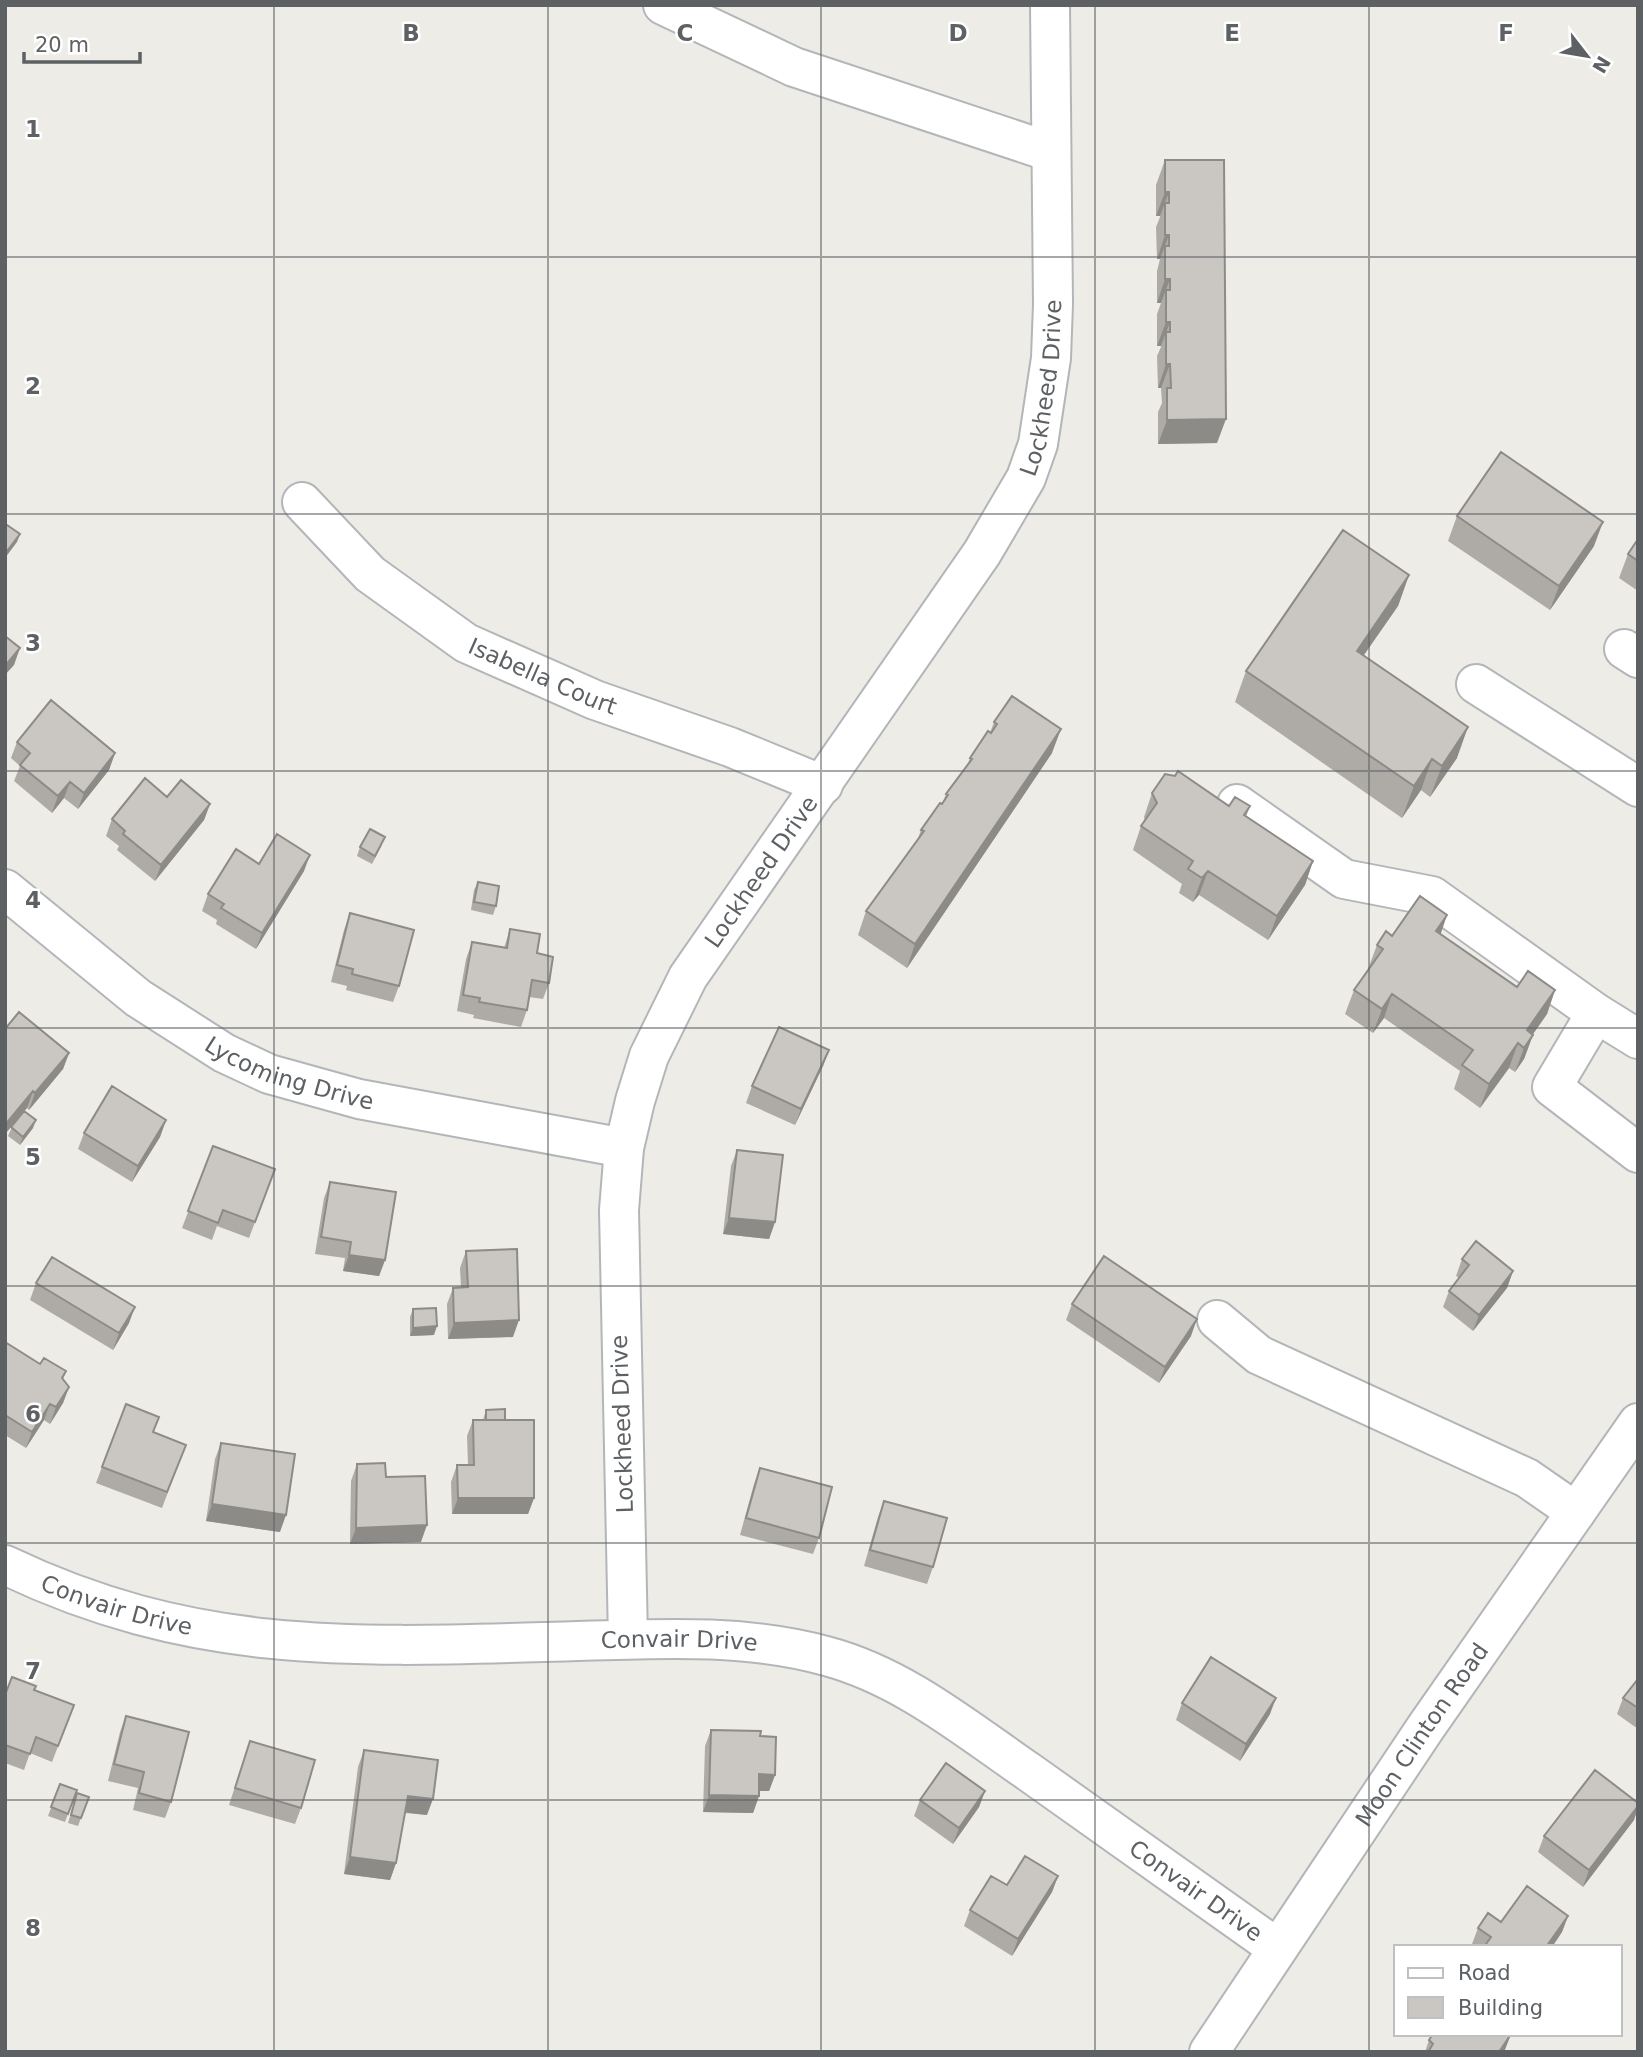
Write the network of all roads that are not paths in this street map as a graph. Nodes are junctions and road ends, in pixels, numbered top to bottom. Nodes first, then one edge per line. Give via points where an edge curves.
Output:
1 (663, 5) edge
2 (1050, 5) edge
3 (1051, 152) junction
4 (302, 502) dead end
5 (1476, 684) dead end
6 (823, 785) junction
7 (1638, 788) edge
8 (1237, 804) edge
9 (5, 889) edge
10 (1596, 1013) junction
11 (1638, 1039) edge
12 (624, 1148) junction
13 (1638, 1153) edge
14 (1217, 1320) dead end
15 (1638, 1423) edge
16 (1576, 1512) junction
17 (5, 1565) edge
18 (628, 1639) junction
19 (1277, 1948) junction
20 (1209, 2052) edge

1 - 3 street via 794,68
2 - 3 street, Lockheed Drive
3 - 6 street, Lockheed Drive via 1053,318 1046,402 1026,478
4 - 6 street, Isabella Court via 370,574 466,643 595,700
5 - 7 street
6 - 12 street, Lockheed Drive via 678,996 649,1056
8 - 10 street via 1345,879 1432,896
9 - 12 street, Lycoming Drive via 138,998 223,1053 269,1074 359,1099
10 - 11 street
10 - 13 street via 1552,1087
12 - 18 street, Lockheed Drive via 619,1297
14 - 16 street via 1259,1355 1527,1478
15 - 16 street, Moon Clinton Road
16 - 19 street, Moon Clinton Road
17 - 18 street, Convair Drive via 137,1617 244,1638 393,1646
18 - 19 street, Convair Drive via 734,1640 786,1647 827,1656 898,1685
19 - 20 street, Moon Clinton Road

